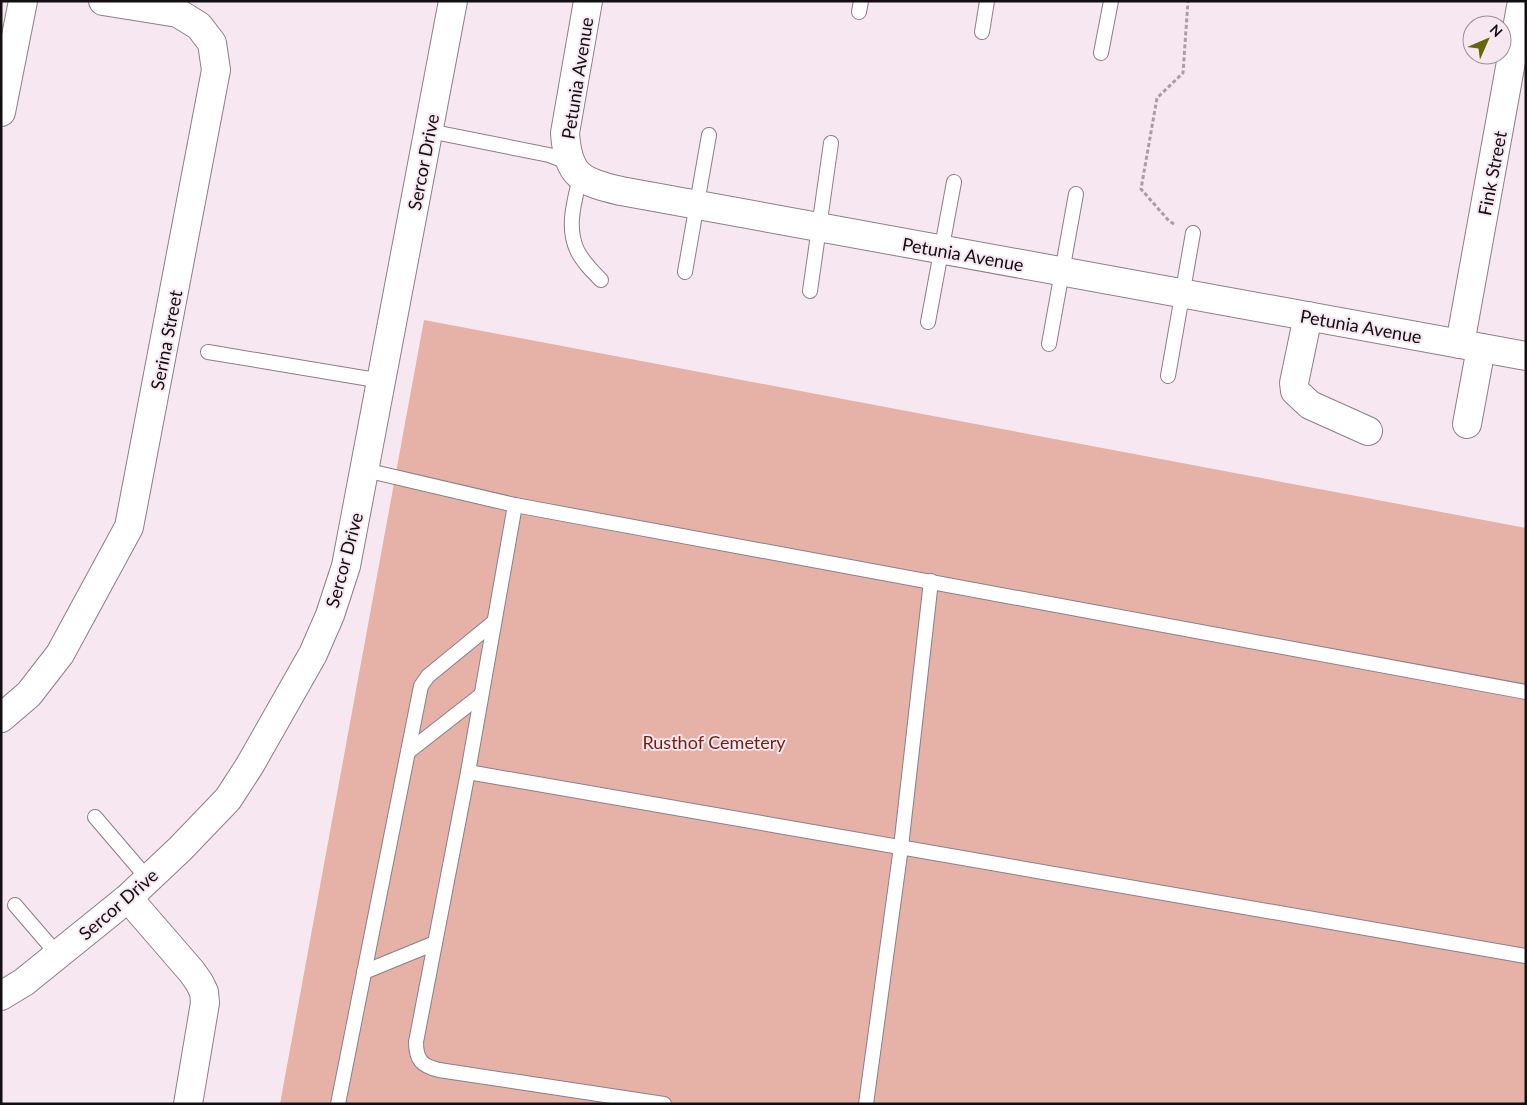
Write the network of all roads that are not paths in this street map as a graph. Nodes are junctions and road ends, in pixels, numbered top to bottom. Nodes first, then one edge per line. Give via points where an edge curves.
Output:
1 (23, 1) edge
2 (103, 1) edge
3 (453, 1) edge
4 (588, 1) edge
5 (987, 1) edge
6 (1111, 1) edge
7 (1522, 1) edge
8 (982, 32) dead end
9 (1520, 50) edge
10 (1101, 53) dead end
11 (1, 112) edge
12 (429, 131) junction
13 (709, 135) dead end
14 (831, 143) dead end
15 (575, 170) junction
16 (954, 182) dead end
17 (1076, 194) dead end
18 (697, 205) junction
19 (819, 228) junction
20 (1193, 233) road end
21 (941, 250) junction
22 (685, 272) dead end
23 (1062, 272) junction
24 (600, 280) dead end
25 (810, 291) dead end
26 (1182, 293) junction
27 (1308, 316) junction
28 (928, 322) dead end
29 (1049, 344) dead end
30 (1470, 346) junction
31 (208, 352) dead end
32 (1526, 356) edge
33 (1168, 376) dead end
34 (382, 381) junction
35 (1467, 424) dead end
36 (1368, 431) dead end
37 (365, 470) junction
38 (515, 504) junction
39 (931, 580) junction
40 (494, 622) junction
41 (1526, 692) edge
42 (481, 695) junction
43 (1, 718) edge
44 (408, 752) junction
45 (468, 772) junction
46 (95, 817) dead end
47 (901, 847) junction
48 (148, 879) junction
49 (128, 898) junction
50 (15, 905) dead end
51 (435, 943) junction
52 (58, 955) junction
53 (1526, 956) edge
54 (364, 972) junction
55 (3, 992) edge
56 (188, 1104) edge
57 (338, 1104) edge
58 (664, 1104) edge
59 (866, 1104) edge

1 - 11 street
2 - 43 street, Serina Street via 178,13 199,26 212,43 216,70 129,527 60,654 29,694
3 - 12 street, Sercor Drive
4 - 15 street, Petunia Avenue via 565,133 566,150
5 - 8 lane
6 - 10 lane
7 - 9 street, Fink Street
9 - 30 street, Fink Street
12 - 15 lane via 549,155
12 - 34 street, Sercor Drive
13 - 18 lane
14 - 19 lane
15 - 18 street, Petunia Avenue via 598,186
15 - 24 lane via 572,232 576,249
16 - 21 lane
17 - 23 lane
18 - 19 street, Petunia Avenue
18 - 22 lane
19 - 21 street, Petunia Avenue
19 - 25 lane
20 - 26 lane
21 - 23 street, Petunia Avenue
21 - 28 lane
23 - 26 street, Petunia Avenue
23 - 29 lane
26 - 27 street, Petunia Avenue
26 - 33 lane
27 - 30 street, Petunia Avenue
27 - 36 street via 1295,391 1310,405
30 - 32 street, Petunia Avenue
30 - 35 street, Fink Street
31 - 34 lane
34 - 37 street, Sercor Drive
37 - 38 lane
37 - 48 street, Sercor Drive via 346,566 313,654 228,799
38 - 39 lane
38 - 40 lane
39 - 41 lane
39 - 47 lane
40 - 42 lane
40 - 44 lane via 424,680
42 - 44 lane
42 - 45 lane
44 - 54 lane
45 - 47 lane
45 - 51 lane
46 - 48 lane
47 - 53 lane
47 - 59 lane
48 - 49 street, Sercor Drive
49 - 52 street, Sercor Drive
49 - 56 street via 192,972 204,992 204,1013
50 - 52 lane
51 - 54 lane
51 - 58 lane via 416,1042 416,1052 428,1067
52 - 55 street, Sercor Drive via 24,982
54 - 57 lane

